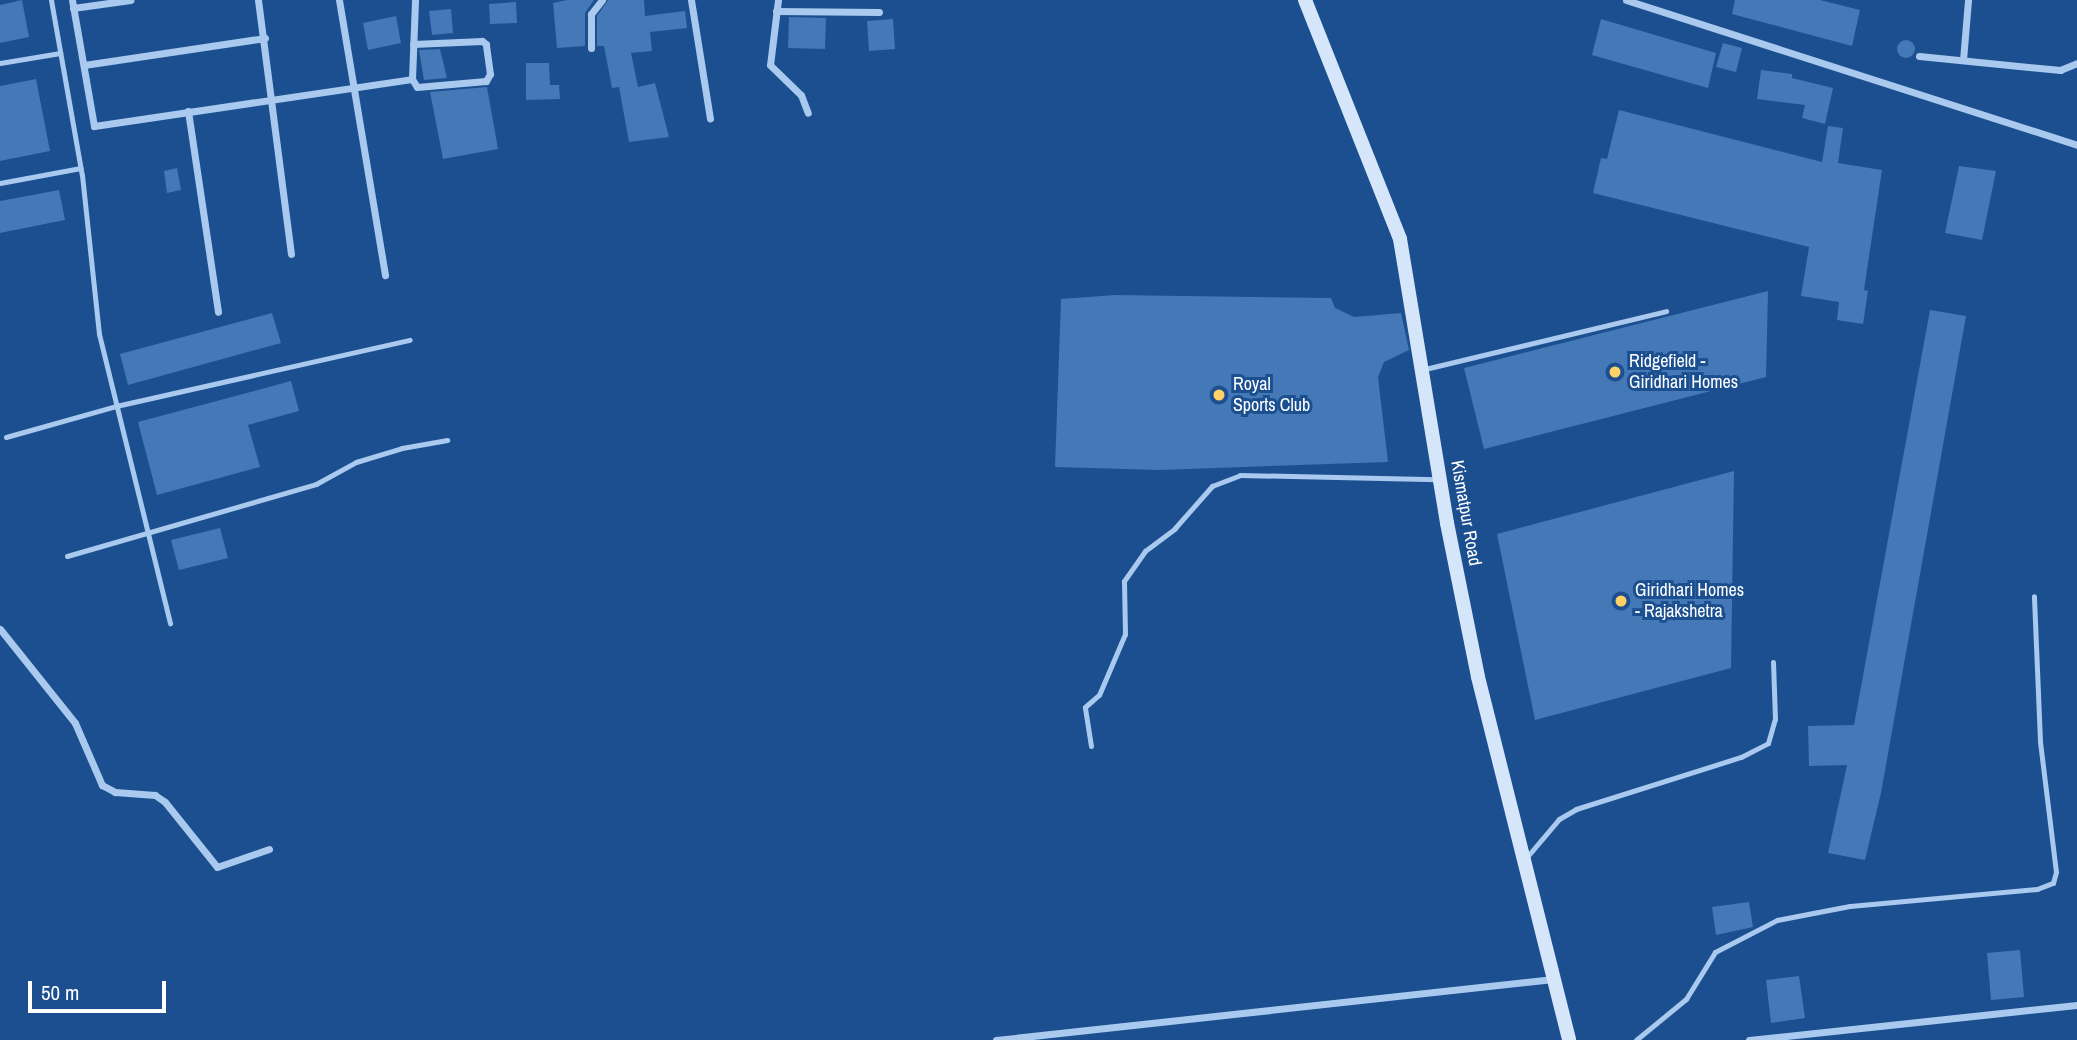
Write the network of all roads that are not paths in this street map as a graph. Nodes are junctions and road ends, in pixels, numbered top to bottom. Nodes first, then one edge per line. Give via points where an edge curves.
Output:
1 (51, 0) edge
2 (130, 0) edge
3 (258, 0) edge
4 (339, 0) edge
5 (415, 0) edge
6 (602, 0) edge
7 (691, 0) edge
8 (778, 0) edge
9 (1305, 0) edge
10 (1626, 0) edge
11 (1968, 0) edge
12 (73, 4) edge
13 (776, 10) junction
14 (879, 12) dead end
15 (265, 38) junction
16 (413, 44) junction
17 (591, 48) dead end
18 (61, 53) junction
19 (1919, 56) dead end
20 (1963, 60) junction
21 (0, 63) edge
22 (2077, 63) edge
23 (84, 65) junction
24 (412, 79) junction
25 (353, 91) junction
26 (274, 97) junction
27 (188, 111) junction
28 (808, 113) dead end
29 (710, 118) dead end
30 (2077, 145) edge
31 (81, 168) junction
32 (0, 183) edge
33 (291, 254) dead end
34 (385, 275) dead end
35 (1665, 311) dead end
36 (218, 312) dead end
37 (410, 340) dead end
38 (1424, 369) junction
39 (116, 406) junction
40 (6, 437) dead end
41 (447, 440) dead end
42 (1440, 479) junction
43 (148, 535) junction
44 (67, 556) dead end
45 (2034, 596) dead end
46 (170, 623) dead end
47 (0, 629) edge
48 (1773, 662) dead end
49 (1090, 746) dead end
50 (269, 849) dead end
51 (1522, 863) junction
52 (1555, 979) junction
53 (2077, 1005) edge
54 (996, 1040) edge
55 (1569, 1040) edge
56 (1636, 1040) edge
57 (1749, 1040) edge

1 - 18 lane
2 - 12 street
3 - 15 street
4 - 25 street
5 - 16 street
6 - 17 street via 591,14
7 - 29 street
8 - 13 street
9 - 38 street, Kismatpur Road via 1400,239
10 - 30 street
11 - 20 street
12 - 23 street
13 - 14 street
13 - 28 street via 770,65 801,95
15 - 23 street
15 - 26 street
16 - 24 street
16 - 24 street via 482,41 490,74 486,81 417,87
18 - 21 lane
18 - 31 lane
19 - 20 street
20 - 22 street via 2060,70
23 - 27 street via 94,126
24 - 25 street
25 - 26 street
25 - 34 street
26 - 27 street
26 - 33 street
27 - 36 street
31 - 32 lane
31 - 39 lane via 99,334
35 - 38 lane
37 - 39 lane
38 - 42 street, Kismatpur Road
39 - 40 lane
39 - 43 lane
41 - 43 lane via 356,462 316,484
42 - 49 lane via 1240,475 1212,486 1175,528 1145,551 1124,581 1125,634 1100,695 1085,707
42 - 51 street, Kismatpur Road via 1478,677
43 - 44 lane
43 - 46 lane
45 - 56 lane via 2040,741 2056,872 2053,883 2036,889 1850,906 1776,920 1715,953 1686,999
47 - 50 street via 75,723 102,785 115,792 155,795 165,802 217,867
48 - 51 lane via 1775,719 1768,743 1741,757 1576,809 1559,819
51 - 52 street, Kismatpur Road
52 - 54 street
52 - 55 street, Kismatpur Road
53 - 57 street

